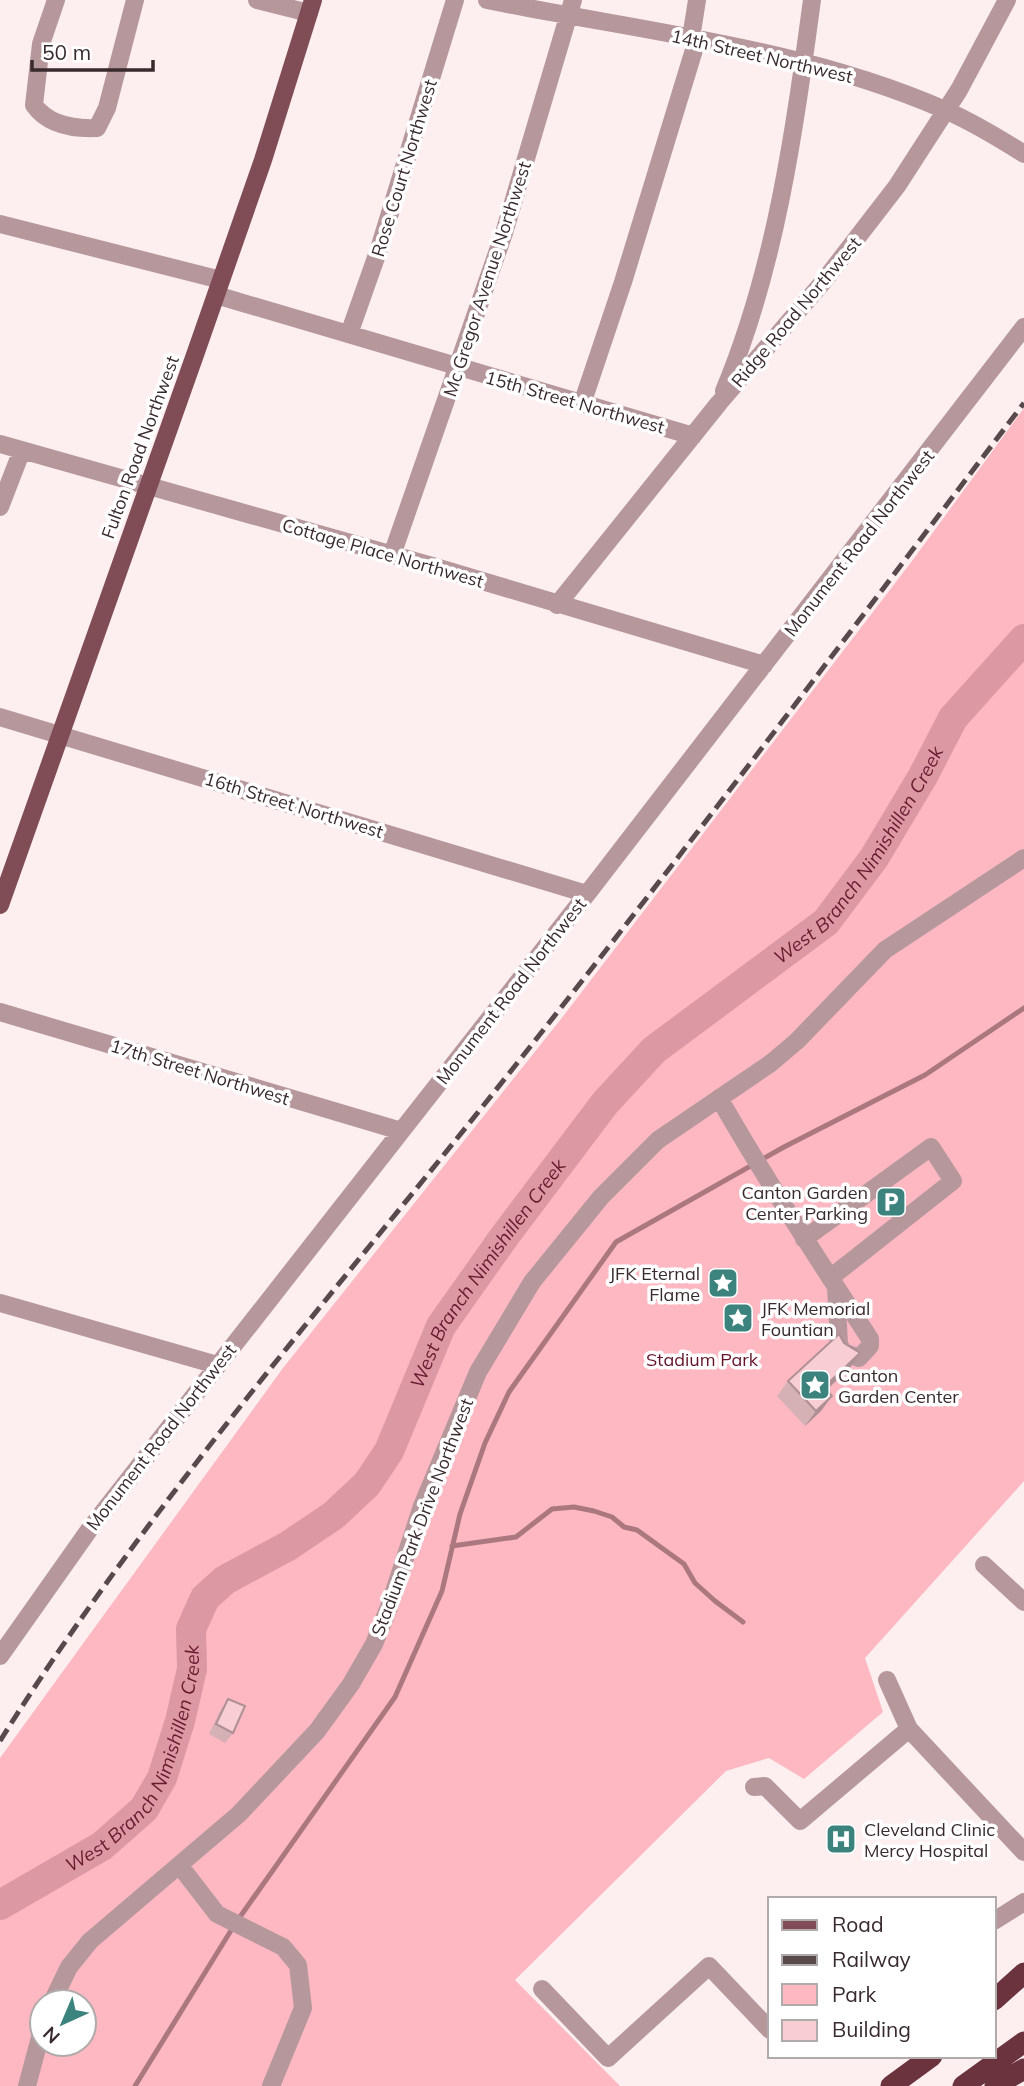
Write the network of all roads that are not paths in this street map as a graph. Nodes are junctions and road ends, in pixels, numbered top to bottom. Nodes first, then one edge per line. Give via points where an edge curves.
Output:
1 (56, 0) edge
2 (135, 0) edge
3 (257, 0) edge
4 (455, 0) edge
5 (487, 0) edge
6 (697, 0) edge
7 (812, 0) edge
8 (1007, 0) edge
9 (311, 6) edge
10 (572, 8) edge
11 (694, 39) junction
12 (803, 63) junction
13 (947, 110) junction
14 (1024, 154) edge
15 (0, 224) edge
16 (218, 287) junction
17 (1024, 327) edge
18 (349, 334) junction
19 (459, 368) junction
20 (719, 403) junction
21 (582, 404) junction
22 (693, 436) junction
23 (0, 444) edge
24 (22, 450) junction
25 (149, 484) junction
26 (0, 507) edge
27 (393, 555) junction
28 (556, 605) junction
29 (764, 665) junction
30 (0, 717) edge
31 (61, 735) junction
32 (1024, 858) edge
33 (587, 894) junction
34 (0, 905) edge
35 (0, 1012) edge
36 (719, 1098) junction
37 (401, 1131) junction
38 (804, 1239) junction
39 (0, 1303) edge
40 (217, 1365) junction
41 (984, 1565) dead end
42 (1024, 1602) edge
43 (0, 1656) edge
44 (887, 1680) dead end
45 (909, 1729) junction
46 (754, 1787) dead end
47 (1024, 1852) edge
48 (180, 1866) junction
49 (1024, 1902) edge
50 (996, 1920) edge
51 (1024, 1973) edge
52 (59, 1988) edge
53 (542, 1989) dead end
54 (1024, 1989) edge
55 (996, 1998) edge
56 (996, 2010) edge
57 (768, 2029) edge
58 (1024, 2042) edge
59 (34, 2058) edge
60 (929, 2058) edge
61 (1024, 2069) edge
62 (27, 2086) edge
63 (271, 2086) edge
64 (891, 2086) edge
65 (963, 2086) edge
66 (995, 2086) edge

1 - 2 street via 41,44 34,105 44,118 79,129 97,128 107,108
3 - 9 street
4 - 18 street, Rose Court Northwest
5 - 10 street, 14th Street Northwest
6 - 11 street
7 - 12 street
8 - 13 street, Ridge Road Northwest
9 - 16 main road, Fulton Road Northwest
10 - 11 street, 14th Street Northwest
10 - 19 street, Mc Gregor Avenue Northwest
11 - 12 street, 14th Street Northwest
11 - 21 street
12 - 13 street, 14th Street Northwest
12 - 20 street via 773,243 739,355
13 - 14 street, 14th Street Northwest
13 - 20 street, Ridge Road Northwest via 861,235
15 - 16 street, 15th Street Northwest
16 - 18 street, 15th Street Northwest
16 - 25 main road, Fulton Road Northwest
17 - 29 street, Monument Road Northwest
18 - 19 street, 15th Street Northwest
19 - 21 street, 15th Street Northwest
19 - 27 street, Mc Gregor Avenue Northwest
20 - 22 street, Ridge Road Northwest
21 - 22 street, 15th Street Northwest
22 - 28 street, Ridge Road Northwest
23 - 24 street, Cottage Place Northwest
24 - 25 street, Cottage Place Northwest
24 - 26 street
25 - 27 street, Cottage Place Northwest
25 - 31 main road, Fulton Road Northwest
27 - 28 street, Cottage Place Northwest
28 - 29 street, Cottage Place Northwest
29 - 33 street, Monument Road Northwest
30 - 31 street, 16th Street Northwest
31 - 33 street, 16th Street Northwest
31 - 34 main road, Fulton Road Northwest
32 - 36 street, Stadium Park Drive Northwest via 884,950 797,1041
33 - 37 street, Monument Road Northwest
35 - 37 street, 17th Street Northwest
36 - 38 street
36 - 48 street, Stadium Park Drive Northwest via 636,1159 532,1282 464,1402 422,1506 390,1607 365,1663 317,1731 278,1775
37 - 40 street, Monument Road Northwest
38 - 38 street via 931,1147 953,1181 833,1283
39 - 40 street
40 - 43 street, Monument Road Northwest via 89,1530
41 - 42 street
44 - 45 street
45 - 46 street via 800,1821 765,1786
45 - 47 street
48 - 52 street, Stadium Park Drive Northwest via 90,1941
48 - 63 street via 217,1914 282,1947 298,1965 303,2008
49 - 50 street
51 - 55 highway
53 - 57 street via 608,2058 709,1966
54 - 56 highway
58 - 65 highway
59 - 62 street
60 - 64 highway
61 - 66 highway

